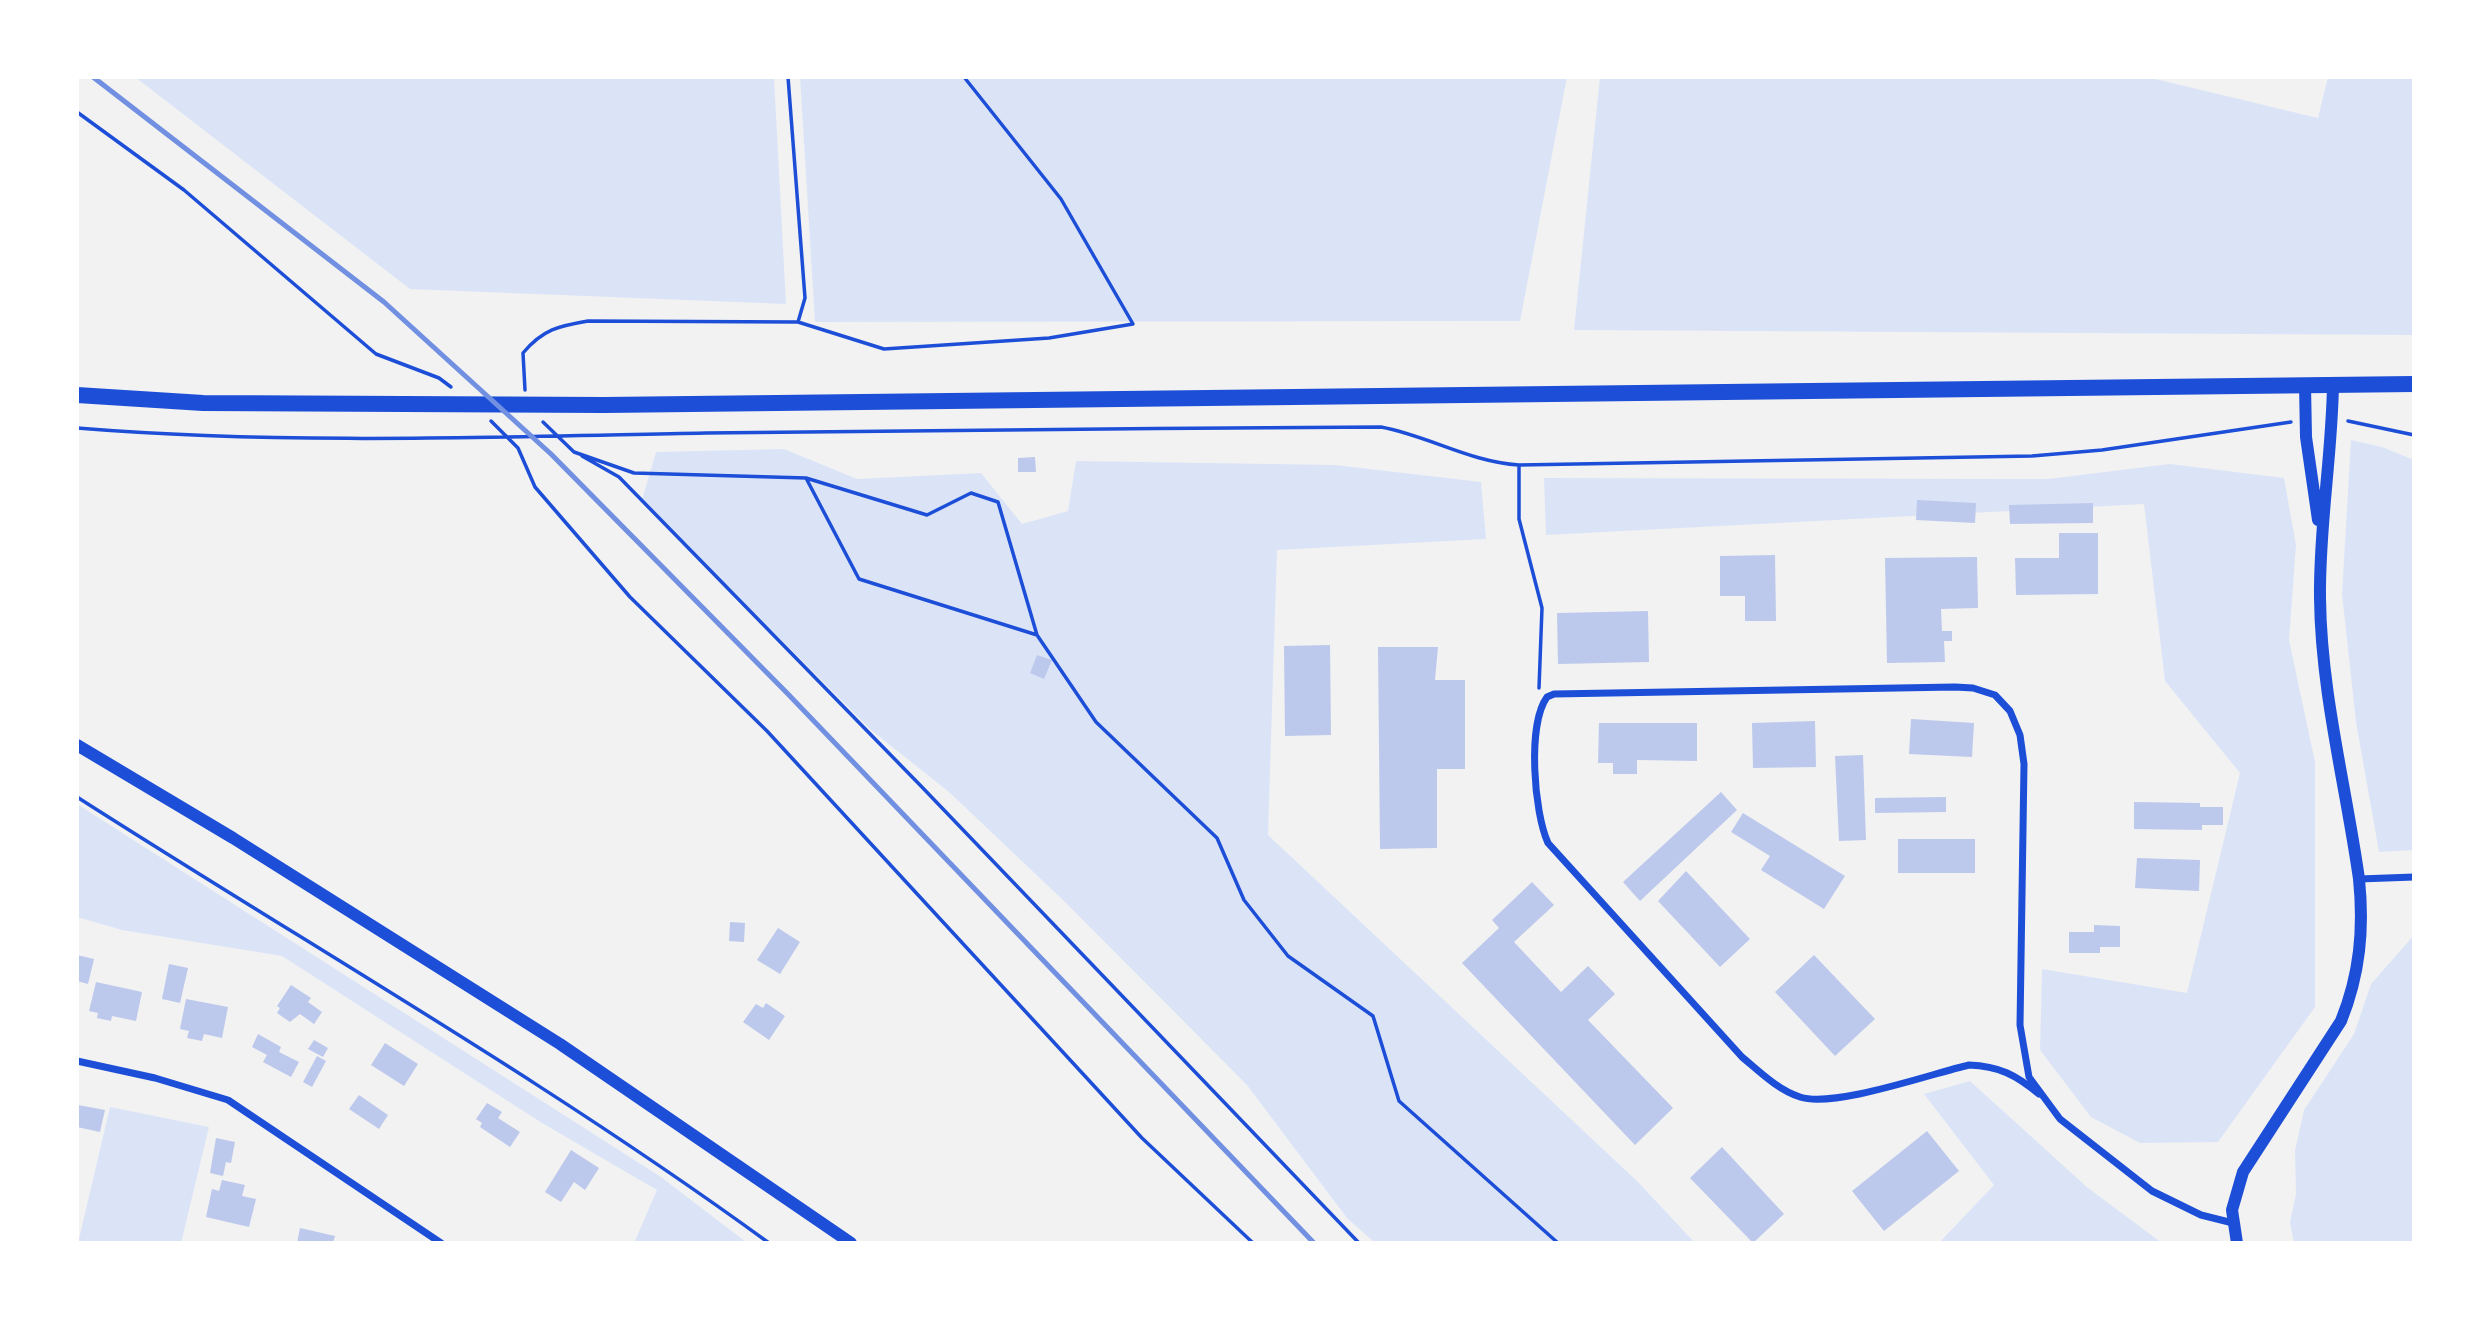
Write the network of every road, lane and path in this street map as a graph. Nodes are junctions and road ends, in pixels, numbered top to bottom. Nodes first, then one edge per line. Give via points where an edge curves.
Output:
1 (788, 77) edge
2 (964, 77) edge
3 (77, 112) edge
4 (798, 321) junction
5 (439, 378) dead end
6 (524, 384) dead end
7 (2333, 384) junction
8 (2414, 384) edge
9 (2305, 385) junction
10 (77, 395) edge
11 (2306, 421) junction
12 (2332, 421) junction
13 (77, 428) edge
14 (2414, 435) edge
15 (513, 443) dead end
16 (1519, 465) junction
17 (806, 478) junction
18 (2321, 534) junction
19 (1037, 635) junction
20 (1538, 715) junction
21 (77, 745) edge
22 (77, 797) edge
23 (2414, 877) edge
24 (2359, 879) junction
25 (77, 1061) edge
26 (2039, 1094) junction
27 (2233, 1223) junction
28 (441, 1243) edge
29 (769, 1243) edge
30 (851, 1243) edge
31 (1253, 1243) edge
32 (1359, 1243) edge
33 (1558, 1243) edge
34 (2237, 1243) edge

1 - 4 path via 805,298
2 - 4 path via 1061,199 1133,324 1049,338 884,349
3 - 5 path via 184,190 376,354
4 - 6 path via 588,321 560,326 537,336 523,353
7 - 8 highway
7 - 9 highway
7 - 12 street
9 - 10 highway via 604,405 203,403
9 - 11 street
11 - 16 path via 2032,456
11 - 18 street
12 - 14 path
12 - 18 street
13 - 16 path via 192,435 446,437 1381,427 1410,433 1482,461
15 - 31 path via 535,487 630,597 767,731 1142,1139
16 - 20 path via 1519,519 1542,608
17 - 19 path via 859,579
17 - 19 path via 928,515 971,494 998,502
17 - 32 path via 634,473 572,450 619,477
18 - 24 street via 2326,677
19 - 33 path via 1096,722 1217,838 1244,900 1288,956 1373,1016 1399,1101
20 - 26 street via 1535,792 1548,843 1742,1058 1769,1080 1801,1097 1831,1099 1984,1065 2018,1076
20 - 26 street via 1547,697 1554,694 1955,687 1995,695 2016,722 2024,764 2020,1026 2025,1064
21 - 30 street via 560,1044
22 - 29 path via 485,1050
23 - 24 street
24 - 27 street via 2361,944 2350,998 2326,1047 2243,1172 2234,1197
25 - 28 street via 228,1100
26 - 27 street via 2060,1119 2152,1191 2201,1215
27 - 34 street

